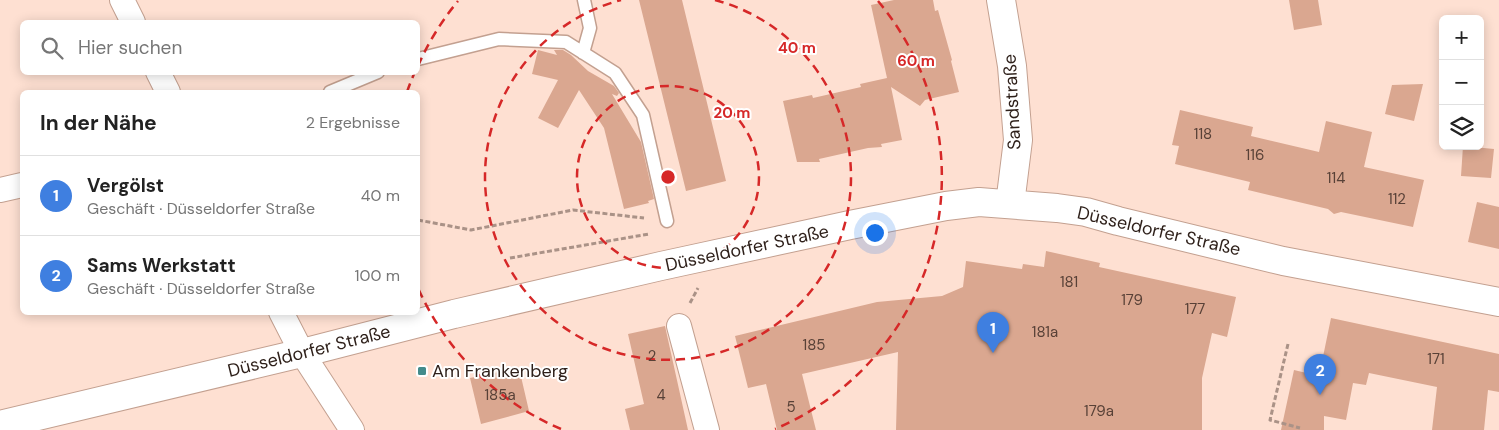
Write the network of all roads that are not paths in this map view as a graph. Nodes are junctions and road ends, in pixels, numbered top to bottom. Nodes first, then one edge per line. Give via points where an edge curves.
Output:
1 (122, 0) edge
2 (584, 0) edge
3 (1002, 0) edge
4 (132, 20) edge
5 (583, 54) junction
6 (420, 59) edge
7 (160, 75) edge
8 (371, 75) edge
9 (167, 90) edge
10 (335, 90) edge
11 (20, 185) edge
12 (0, 190) edge
13 (1010, 204) junction
14 (667, 221) road end
15 (1499, 302) edge
16 (283, 315) edge
17 (679, 326) road end
18 (302, 353) junction
19 (0, 425) edge
20 (352, 430) edge
21 (707, 430) edge

1 - 4 street
2 - 5 lane via 590,28
3 - 13 main road, Sandstraße via 1018,140
5 - 6 lane via 566,42 499,40
5 - 14 lane via 615,73 643,115
7 - 9 street
8 - 10 lane
11 - 12 street
13 - 15 main road, Düsseldorfer Straße via 1086,212 1283,261
13 - 18 main road, Düsseldorfer Straße via 979,202 946,206 850,225 454,314
16 - 18 street
17 - 21 street
18 - 19 main road, Düsseldorfer Straße
18 - 20 street

